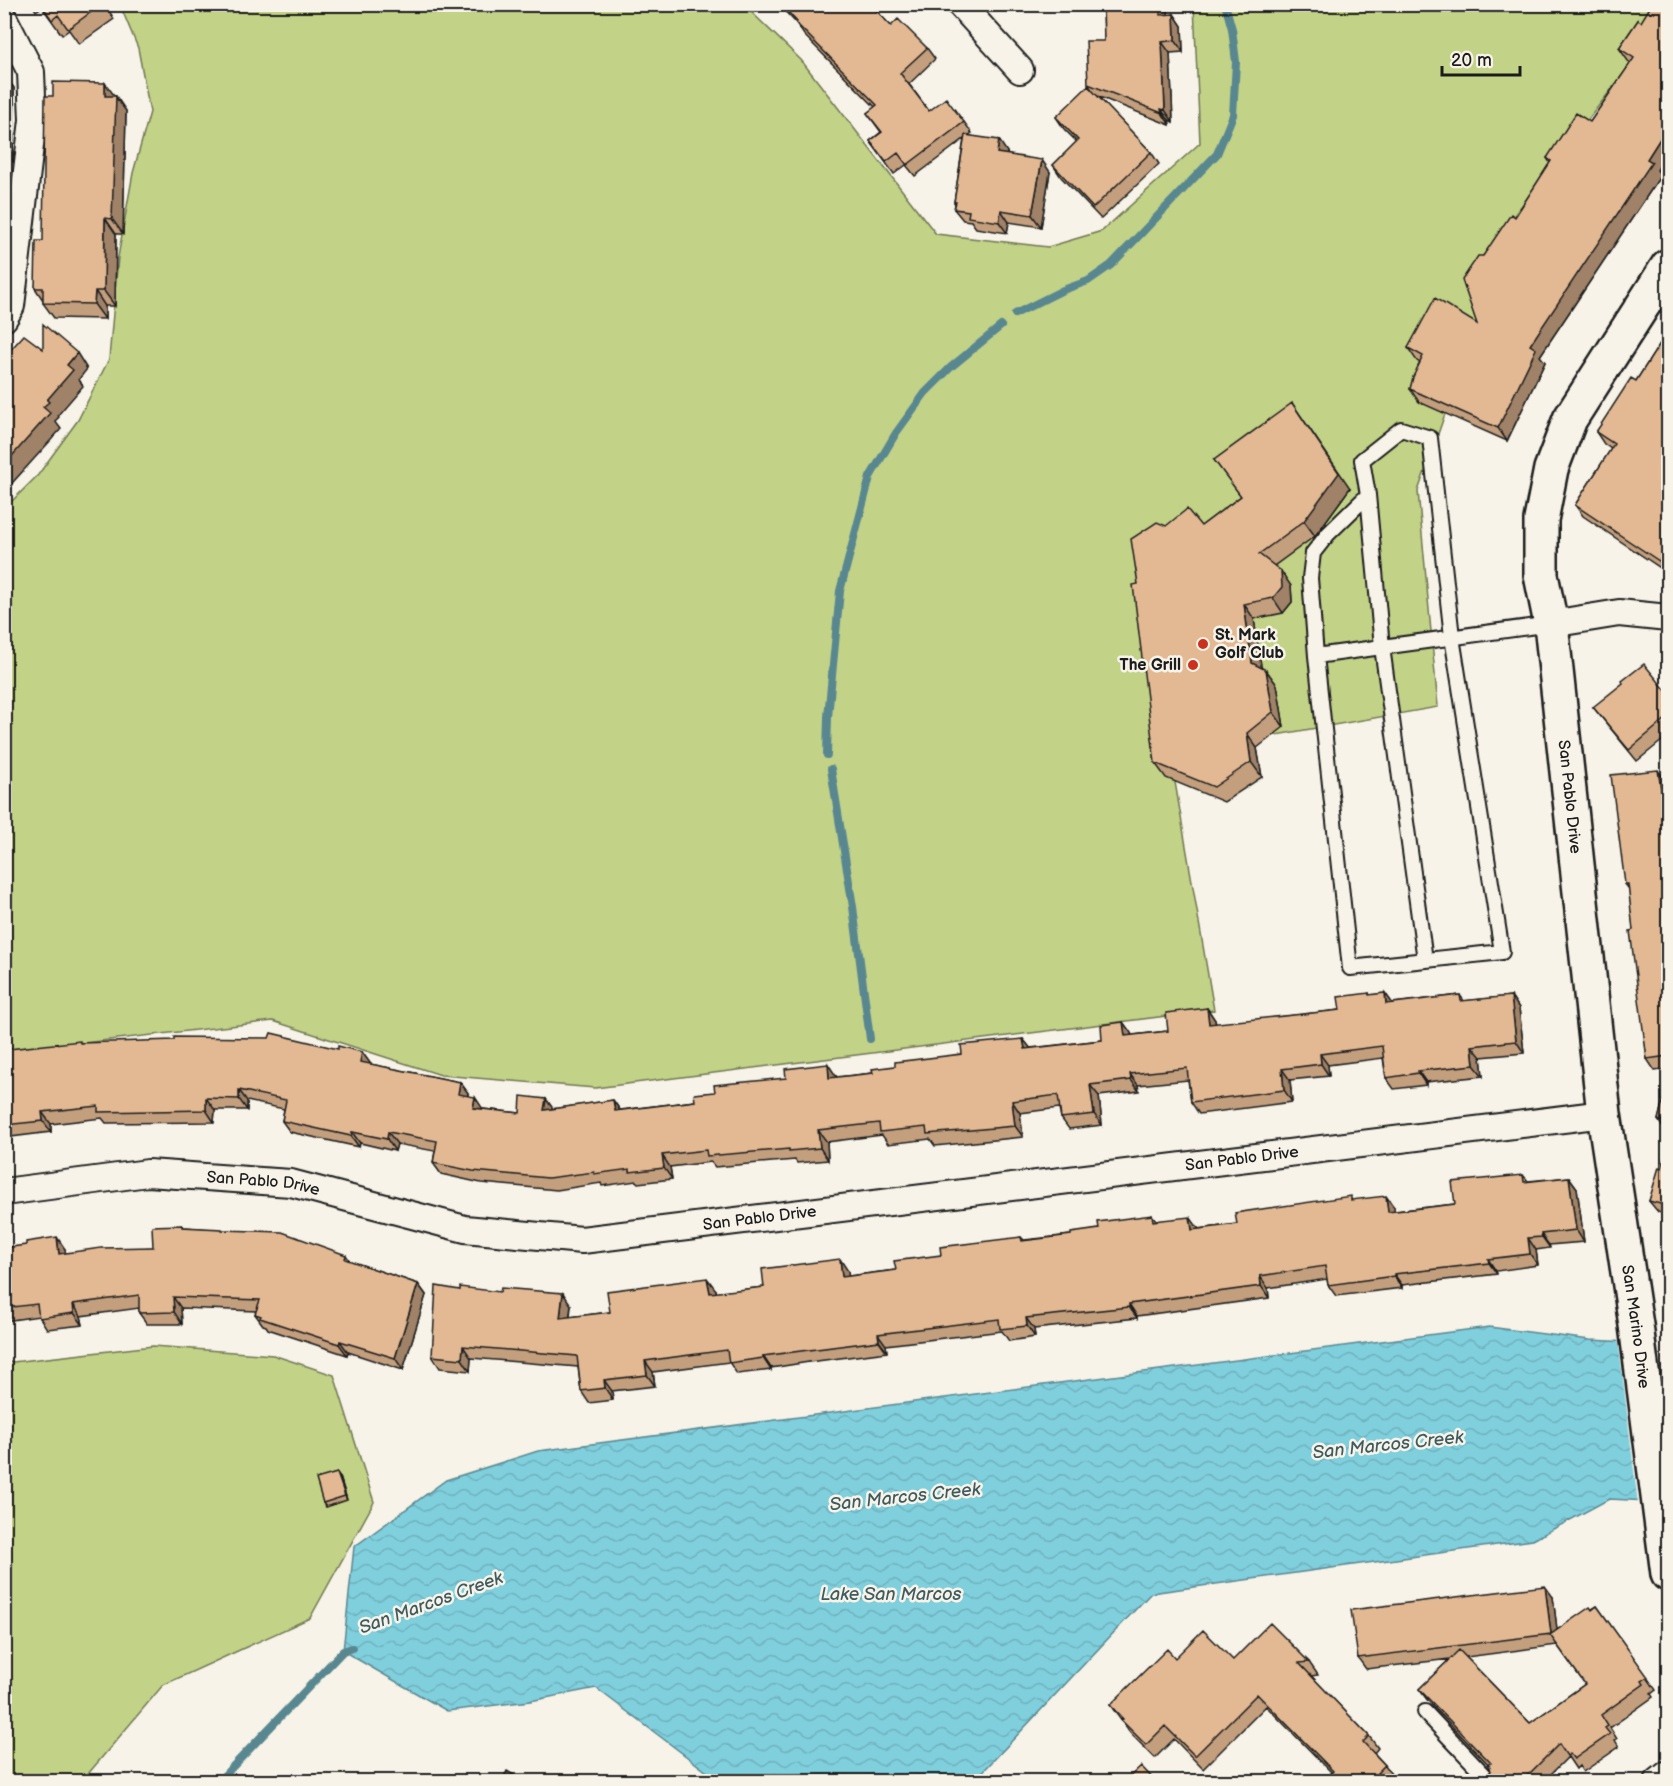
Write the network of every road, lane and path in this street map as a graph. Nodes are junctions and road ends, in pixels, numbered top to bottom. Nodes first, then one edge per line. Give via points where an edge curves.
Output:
1 (960, 4) edge
2 (4, 19) edge
3 (1020, 70) dead end
4 (1668, 266) edge
5 (4, 318) edge
6 (1368, 495) junction
7 (1668, 618) edge
8 (1551, 624) junction
9 (1452, 638) junction
10 (1382, 647) junction
11 (1316, 656) junction
12 (1425, 960) junction
13 (1604, 1114) junction
14 (4, 1192) edge
15 (1668, 1574) edge
16 (1425, 1712) edge
17 (1668, 1774) edge
18 (1491, 1782) edge
19 (1658, 1782) edge

1 - 3 street
2 - 5 street via 31,72 33,120 11,306
4 - 8 street, San Pablo Drive via 1570,419 1551,469 1541,520 1541,575
6 - 9 lane via 1362,460 1401,429 1430,438
6 - 10 lane
6 - 11 lane via 1313,553 1310,578
7 - 8 street via 1619,613
8 - 9 lane
8 - 13 street, San Pablo Drive
9 - 10 lane
9 - 12 lane via 1502,952
10 - 11 lane
10 - 12 lane
11 - 12 lane via 1350,968
13 - 14 street, San Pablo Drive via 582,1240 465,1229 291,1183 148,1173
13 - 15 street, San Marino Drive
16 - 18 lane
17 - 19 street

